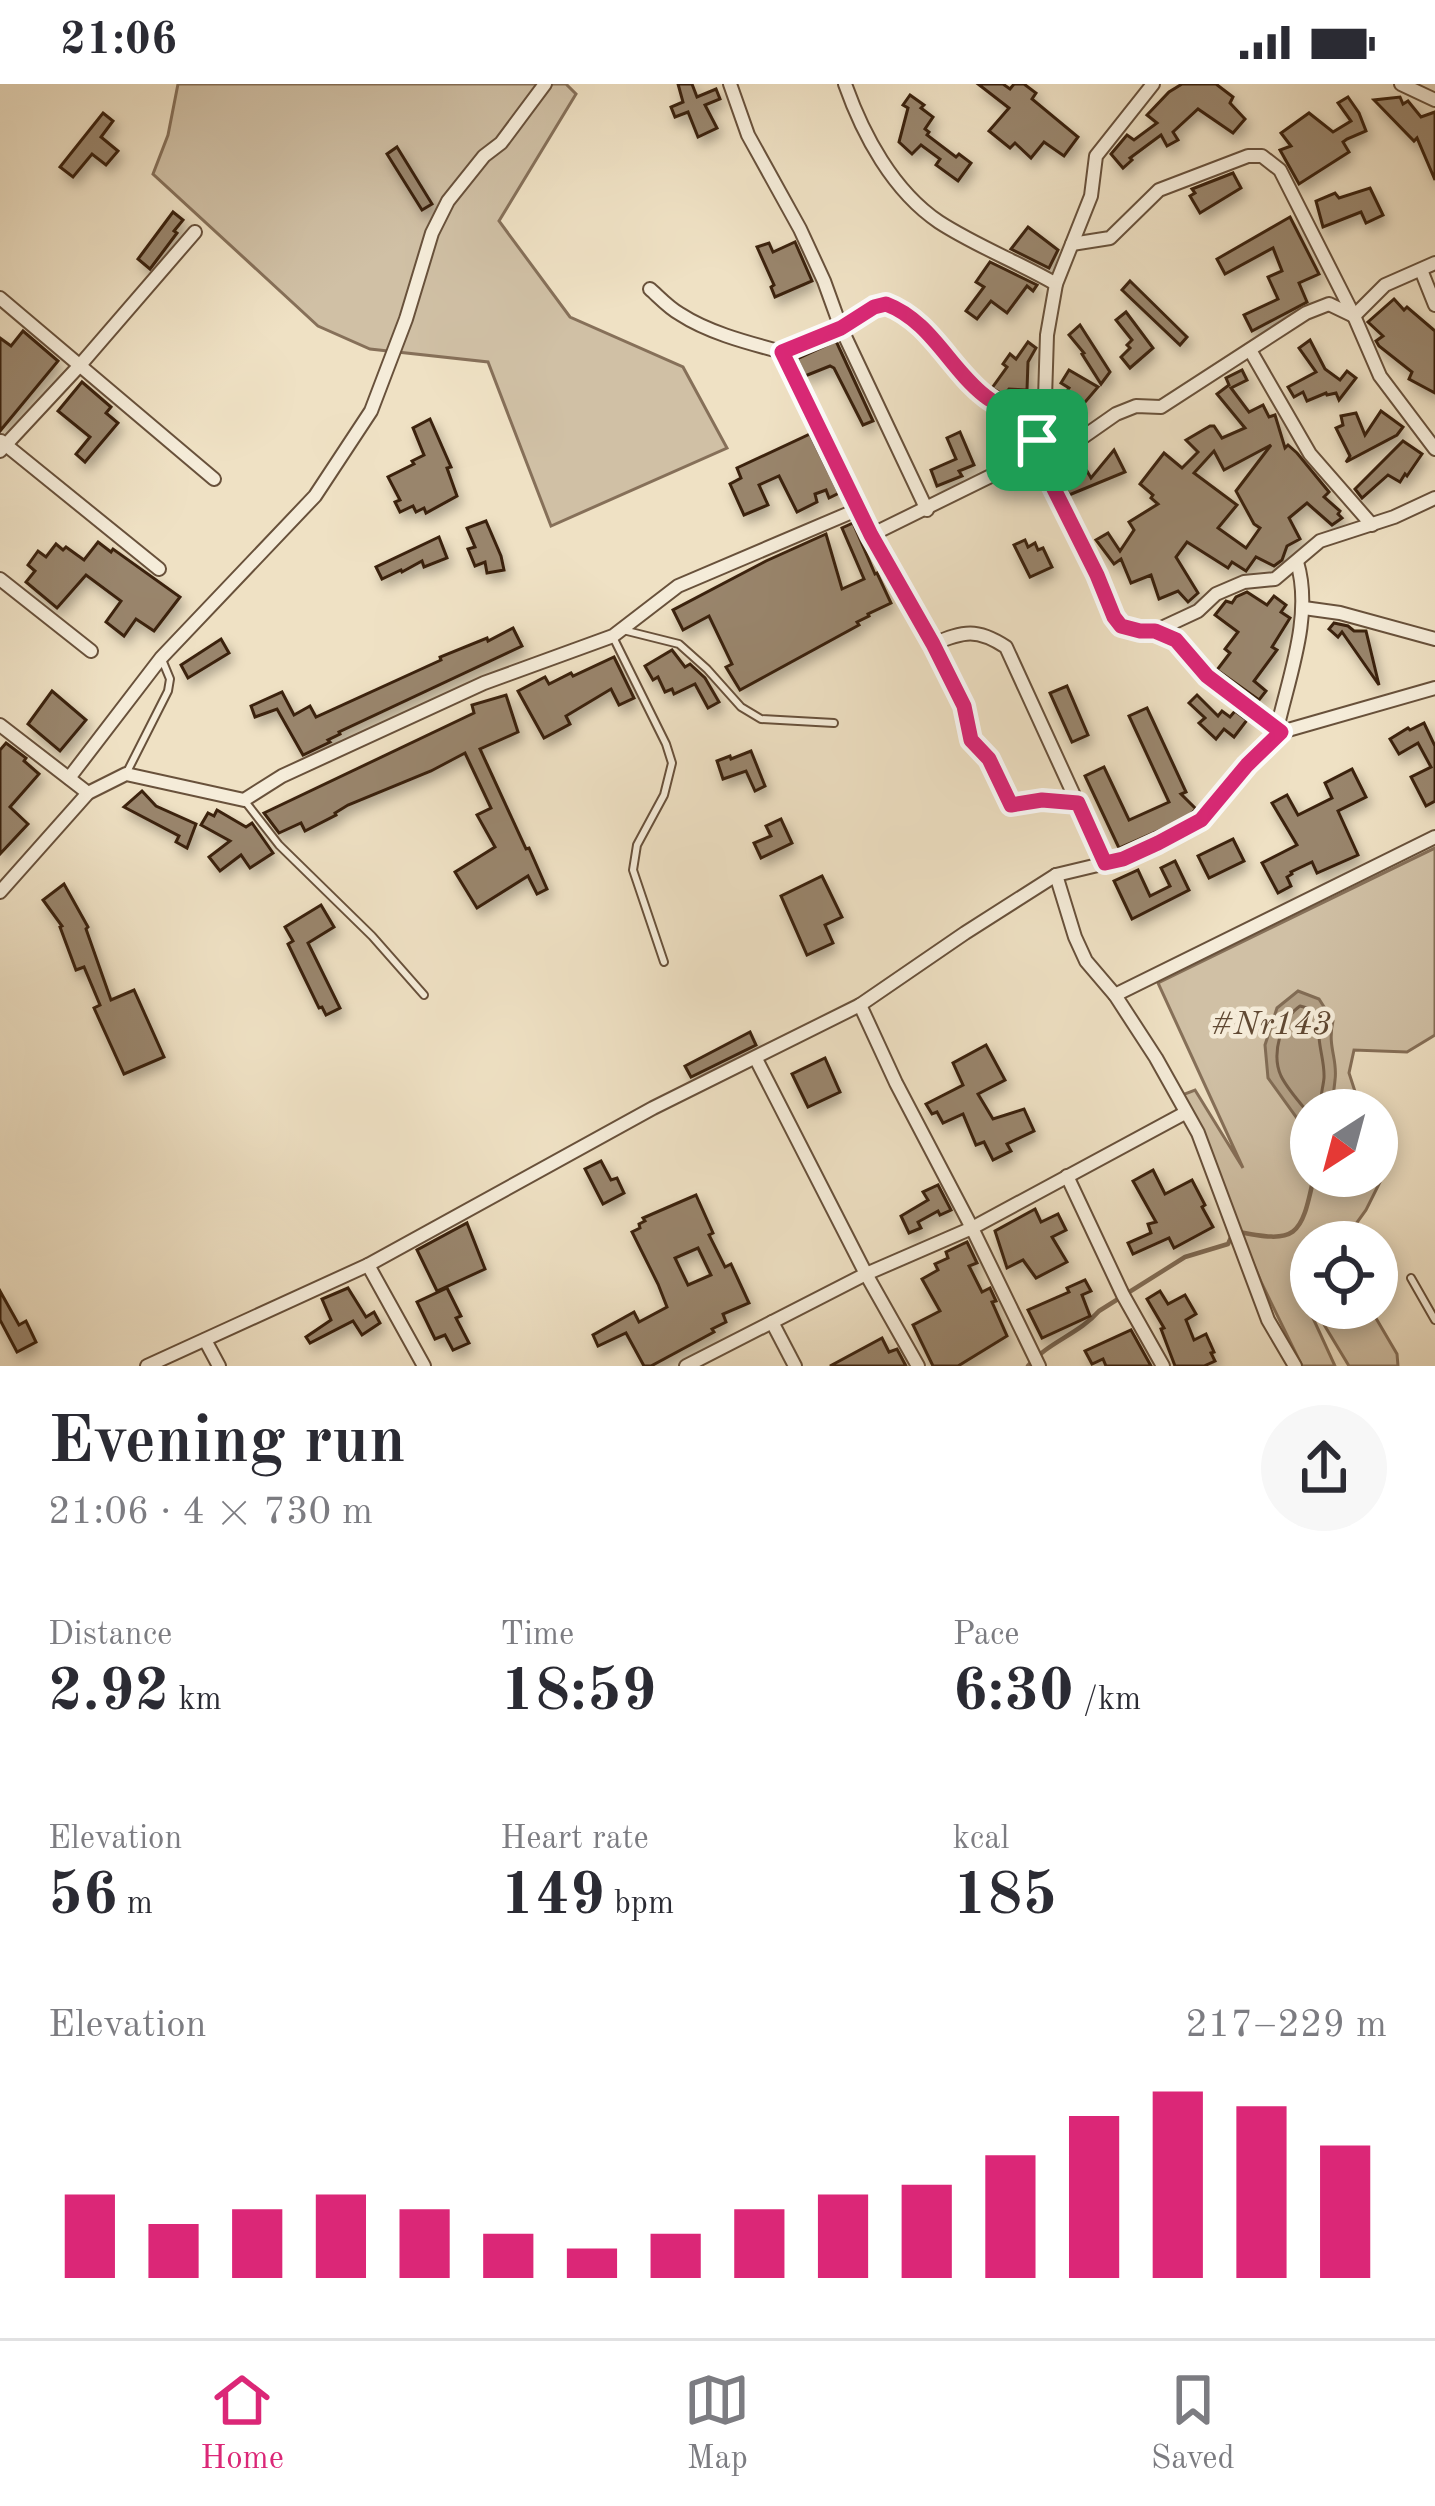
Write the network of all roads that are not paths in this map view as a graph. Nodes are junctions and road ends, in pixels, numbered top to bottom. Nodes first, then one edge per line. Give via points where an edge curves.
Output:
1 (544, 84) edge
2 (730, 84) edge
3 (845, 84) edge
4 (1154, 84) edge
5 (1401, 84) edge
6 (1435, 100) edge
7 (195, 232) dead end
8 (1072, 244) junction
9 (1435, 263) edge
10 (1421, 270) junction
11 (1056, 284) junction
12 (650, 289) dead end
13 (0, 298) edge
14 (1435, 305) edge
15 (1354, 316) junction
16 (841, 328) junction
17 (1250, 350) junction
18 (782, 352) junction
19 (81, 364) junction
20 (1037, 440) junction
21 (2, 445) edge
22 (1435, 449) edge
23 (1039, 459) junction
24 (214, 479) dead end
25 (1435, 497) edge
26 (859, 509) junction
27 (928, 509) junction
28 (1372, 525) junction
29 (871, 535) junction
30 (1297, 562) junction
31 (159, 569) dead end
32 (0, 579) edge
33 (1304, 608) junction
34 (1155, 631) junction
35 (618, 633) junction
36 (1435, 639) edge
37 (933, 644) junction
38 (91, 651) dead end
39 (161, 658) junction
40 (1435, 688) edge
41 (834, 723) dead end
42 (0, 725) edge
43 (1279, 730) junction
44 (126, 773) junction
45 (69, 778) junction
46 (88, 794) junction
47 (244, 800) junction
48 (1078, 803) junction
49 (1435, 837) edge
50 (1105, 863) junction
51 (1056, 875) junction
52 (0, 892) edge
53 (664, 962) dead end
54 (424, 995) dead end
55 (1115, 995) junction
56 (860, 1005) junction
57 (755, 1059) junction
58 (1186, 1113) junction
59 (1067, 1176) junction
60 (972, 1228) junction
61 (368, 1265) junction
62 (866, 1274) junction
63 (1411, 1278) dead end
64 (1435, 1320) edge
65 (772, 1322) junction
66 (205, 1340) junction
67 (149, 1366) edge
68 (219, 1366) edge
69 (424, 1366) edge
70 (686, 1366) edge
71 (795, 1366) edge
72 (918, 1366) edge
73 (1039, 1366) edge
74 (1162, 1366) edge
75 (1294, 1366) edge

1 - 39 street via 448,201 371,411 315,496
2 - 16 street
3 - 11 street via 867,136 922,208
4 - 8 street via 1096,156
5 - 6 street
7 - 19 street
8 - 11 street
8 - 15 street via 1110,238 1159,190 1262,156 1280,170
9 - 10 street
10 - 14 street
10 - 15 street via 1385,285
11 - 20 street
12 - 18 street via 678,314
13 - 19 street
15 - 17 street via 1329,304
15 - 22 street via 1380,376
16 - 18 street
16 - 20 street via 874,307 899,309
16 - 27 street
17 - 23 street via 1161,407 1116,414
17 - 28 street via 1310,454
18 - 26 street
19 - 21 street
19 - 24 street
20 - 23 street
21 - 31 street
23 - 27 street
23 - 34 street via 1114,617 1121,626
25 - 28 street
26 - 29 street
26 - 35 street via 678,586
27 - 29 street
28 - 30 street via 1320,541
29 - 37 street
30 - 33 street
30 - 34 street via 1275,579 1216,594
32 - 38 street
33 - 36 street
33 - 43 street
34 - 43 street via 1176,640 1207,676
35 - 41 lane via 679,644 761,719
35 - 47 street via 484,683
35 - 53 lane via 671,763 633,870
37 - 48 street via 964,706 971,740 1011,805
37 - 48 street via 971,633 1006,646
39 - 44 lane via 169,691
39 - 45 street
40 - 43 street
42 - 45 street
43 - 50 street via 1201,820
44 - 46 street
44 - 47 street
45 - 46 street
46 - 52 street
47 - 54 lane
48 - 50 street
49 - 55 street
50 - 51 street
51 - 55 street via 1086,961
51 - 56 street
55 - 58 street
56 - 57 street
56 - 60 street
57 - 61 street
57 - 62 street
58 - 59 street
58 - 75 street
59 - 60 street
59 - 74 street
60 - 62 street
60 - 73 street
61 - 66 street
61 - 69 street
62 - 65 street
62 - 72 street
63 - 64 lane
65 - 70 street
65 - 71 street
66 - 67 street
66 - 68 street

